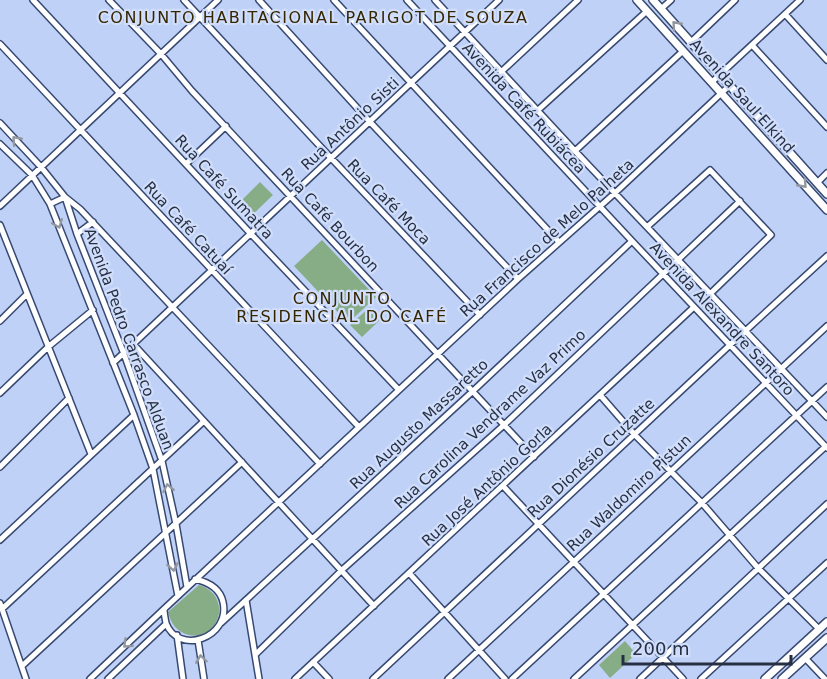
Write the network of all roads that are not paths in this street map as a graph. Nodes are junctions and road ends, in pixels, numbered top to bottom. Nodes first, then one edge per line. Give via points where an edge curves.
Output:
1 (33, 0) edge
2 (109, 0) edge
3 (184, 0) edge
4 (218, 0) edge
5 (259, 0) edge
6 (334, 0) edge
7 (407, 0) edge
8 (435, 0) edge
9 (499, 0) edge
10 (578, 0) edge
11 (637, 0) edge
12 (653, 0) edge
13 (671, 0) edge
14 (735, 0) edge
15 (800, 0) edge
16 (661, 9) junction
17 (647, 10) junction
18 (785, 14) junction
19 (200, 17) junction
20 (464, 33) junction
21 (691, 42) junction
22 (0, 44) edge
23 (752, 45) junction
24 (450, 46) junction
25 (683, 51) junction
26 (161, 54) junction
27 (827, 60) edge
28 (501, 72) junction
29 (720, 74) junction
30 (712, 82) junction
31 (411, 83) junction
32 (730, 85) junction
33 (120, 93) junction
34 (721, 93) junction
35 (537, 111) junction
36 (370, 122) junction
37 (0, 123) edge
38 (226, 126) junction
39 (827, 127) edge
40 (80, 131) junction
41 (0, 144) edge
42 (575, 151) junction
43 (331, 158) junction
44 (186, 164) junction
45 (41, 167) junction
46 (827, 173) edge
47 (32, 175) junction
48 (817, 183) junction
49 (615, 193) junction
50 (827, 194) edge
51 (291, 196) junction
52 (64, 197) junction
53 (740, 201) junction
54 (50, 204) junction
55 (0, 206) edge
56 (599, 207) junction
57 (827, 210) edge
58 (93, 222) junction
59 (0, 225) edge
60 (647, 227) junction
61 (77, 234) junction
62 (251, 234) junction
63 (632, 241) junction
64 (559, 242) junction
65 (827, 256) edge
66 (678, 260) junction
67 (212, 271) junction
68 (663, 274) junction
69 (518, 279) junction
70 (27, 294) junction
71 (710, 294) junction
72 (694, 307) junction
73 (172, 308) junction
74 (93, 310) junction
75 (480, 315) junction
76 (0, 321) edge
77 (827, 326) edge
78 (745, 331) junction
79 (134, 345) junction
80 (730, 345) junction
81 (48, 347) junction
82 (124, 354) junction
83 (438, 354) junction
84 (113, 363) junction
85 (782, 369) junction
86 (765, 382) junction
87 (827, 387) edge
88 (399, 390) junction
89 (473, 391) junction
90 (0, 393) edge
91 (600, 395) junction
92 (69, 399) junction
93 (812, 401) junction
94 (134, 415) junction
95 (797, 416) junction
96 (827, 417) edge
97 (204, 421) junction
98 (504, 425) junction
99 (359, 427) junction
100 (634, 434) junction
101 (826, 447) edge
102 (91, 454) junction
103 (534, 458) junction
104 (162, 461) junction
105 (242, 462) junction
106 (320, 464) junction
107 (0, 467) edge
108 (153, 470) junction
109 (670, 471) junction
110 (503, 486) junction
111 (279, 502) junction
112 (702, 504) junction
113 (827, 504) edge
114 (538, 523) junction
115 (176, 524) junction
116 (167, 533) junction
117 (729, 535) junction
118 (312, 538) junction
119 (0, 540) edge
120 (573, 562) junction
121 (827, 563) edge
122 (758, 568) junction
123 (342, 570) junction
124 (409, 573) junction
125 (195, 579) junction
126 (187, 587) junction
127 (604, 594) junction
128 (178, 596) junction
129 (788, 599) junction
130 (246, 600) junction
131 (1, 606) edge
132 (374, 606) junction
133 (164, 609) junction
134 (444, 612) junction
135 (827, 622) edge
136 (221, 623) junction
137 (166, 624) junction
138 (633, 624) junction
139 (819, 629) junction
140 (177, 635) junction
141 (827, 638) edge
142 (198, 640) junction
143 (479, 650) junction
144 (256, 654) junction
145 (663, 657) junction
146 (805, 658) junction
147 (314, 662) junction
148 (22, 666) junction
149 (26, 679) edge
150 (90, 679) edge
151 (108, 679) edge
152 (183, 679) edge
153 (204, 679) edge
154 (259, 679) edge
155 (296, 679) edge
156 (328, 679) edge
157 (373, 679) edge
158 (448, 679) edge
159 (505, 679) edge
160 (512, 679) edge
161 (574, 679) edge
162 (640, 679) edge
163 (683, 679) edge
164 (701, 679) edge
165 (765, 679) edge
166 (782, 679) edge
167 (825, 679) edge

1 - 33 street, Rua Café Sumatra
2 - 26 street, Rua Café Bourbon
3 - 19 street, Rua Café Moca
4 - 19 street
5 - 36 street
6 - 31 street
7 - 24 street, Avenida Café Rubiácea
8 - 20 street, Avenida Café Rubiácea
9 - 20 street, Rua Antônio Sisti
10 - 28 street
11 - 17 main road, Avenida Saul Elkind
12 - 16 main road, Avenida Saul Elkind
13 - 16 street
14 - 21 street
15 - 18 street
21 -> 16 main road, Avenida Saul Elkind
17 - 25 main road, Avenida Saul Elkind
17 - 35 street
18 - 23 street
18 - 27 street
19 - 26 street
19 - 43 street, Rua Café Moca
20 - 24 street, Rua Antônio Sisti
20 - 28 street, Avenida Café Rubiácea
21 - 29 main road, Avenida Saul Elkind
22 - 40 street, Rua Café Catuaí
23 - 29 street
23 - 39 street
24 - 31 street, Rua Antônio Sisti
24 - 56 street, Avenida Café Rubiácea
25 - 30 main road, Avenida Saul Elkind
25 - 42 street
26 - 33 street
26 - 38 street, Rua Café Bourbon
28 - 35 street, Avenida Café Rubiácea
29 - 30 street
29 - 32 main road, Avenida Saul Elkind
30 - 34 main road, Avenida Saul Elkind
31 - 36 street, Rua Antônio Sisti
31 - 64 street
32 - 34 street, Rua Francisco de Melo Palheta
32 - 48 main road, Avenida Saul Elkind
33 - 40 street
33 - 44 street, Rua Café Sumatra
34 - 49 street, Rua Francisco de Melo Palheta
34 -> 57 main road, Avenida Saul Elkind
35 - 42 street, Avenida Café Rubiácea
36 - 43 street, Rua Antônio Sisti
36 - 69 street
45 -> 37 street, Avenida Pedro Carrasco Alduan
38 - 44 street
38 - 51 street, Rua Café Bourbon
40 - 45 street
40 - 67 street, Rua Café Catuaí
41 - 47 street, Avenida Pedro Carrasco Alduan
42 - 49 street, Avenida Café Rubiácea
43 - 51 street, Rua Antônio Sisti
43 - 75 street, Rua Café Moca
44 - 62 street, Rua Café Sumatra
45 - 47 street
45 - 52 street, Avenida Pedro Carrasco Alduan
46 - 48 street
47 - 54 street, Avenida Pedro Carrasco Alduan
47 - 55 street
48 - 50 main road, Avenida Saul Elkind
49 - 56 street, Rua Francisco de Melo Palheta
49 - 60 street, Avenida Alexandre Santoro
51 - 62 street, Rua Antônio Sisti
51 - 83 street, Rua Café Bourbon
52 - 54 street
52 - 58 street
52 - 61 street, Avenida Pedro Carrasco Alduan
53 - 60 street via 710,170
53 - 66 street, Rua Carolina Vendrame Vaz Primo
53 - 71 street via 771,235
54 -> 74 street, Avenida Pedro Carrasco Alduan
56 - 63 street, Avenida Alexandre Santoro
56 - 64 street, Rua Francisco de Melo Palheta
58 - 61 street
58 - 73 street
59 - 70 street
60 - 66 street, Avenida Alexandre Santoro
61 - 82 street, Avenida Pedro Carrasco Alduan
62 - 67 street, Rua Antônio Sisti
62 - 88 street, Rua Café Sumatra
63 - 68 street, Avenida Alexandre Santoro
63 - 89 street, Rua Augusto Massaretto
64 - 69 street, Rua Francisco de Melo Palheta
65 - 78 street, Rua Dionésio Cruzatte
66 - 68 street, Rua Carolina Vendrame Vaz Primo
66 - 71 street, Avenida Alexandre Santoro
67 - 73 street, Rua Antônio Sisti
67 - 99 street, Rua Café Catuaí
68 - 72 street, Avenida Alexandre Santoro
68 - 98 street, Rua Carolina Vendrame Vaz Primo
69 - 75 street, Rua Francisco de Melo Palheta
70 - 76 street
70 - 81 street
71 - 78 street, Avenida Alexandre Santoro
72 - 80 street, Avenida Alexandre Santoro
72 - 91 street, Rua José Antônio Gorla
73 - 79 street, Rua Antônio Sisti
73 - 106 street
74 - 81 street
74 - 84 street, Avenida Pedro Carrasco Alduan
75 - 83 street, Rua Francisco de Melo Palheta
77 - 85 street, Rua Waldomiro Pistun
78 - 80 street, Rua Dionésio Cruzatte
78 - 85 street, Avenida Alexandre Santoro
79 - 82 street, Rua Antônio Sisti
79 - 97 street
80 - 86 street, Avenida Alexandre Santoro
80 - 100 street, Rua Dionésio Cruzatte
81 - 90 street
81 - 92 street
82 - 84 street, Rua Antônio Sisti
82 - 104 street, Avenida Pedro Carrasco Alduan
83 - 88 street, Rua Francisco de Melo Palheta
83 - 89 street, Rua Café Bourbon
84 - 94 street, Avenida Pedro Carrasco Alduan
85 - 86 street, Rua Waldomiro Pistun
85 - 93 street, Avenida Alexandre Santoro
86 - 95 street, Avenida Alexandre Santoro
86 - 109 street, Rua Waldomiro Pistun
87 - 93 street
88 - 99 street, Rua Francisco de Melo Palheta
89 - 98 street, Rua Café Bourbon
89 - 118 street, Rua Augusto Massaretto
91 - 100 street
91 - 103 street, Rua José Antônio Gorla
92 - 102 street
92 - 107 street
93 - 95 street
93 - 96 street, Avenida Alexandre Santoro
94 - 102 street
94 - 108 street, Avenida Pedro Carrasco Alduan
95 - 101 street, Avenida Alexandre Santoro
95 - 112 street
97 - 104 street
97 - 105 street
98 - 103 street, Rua Café Bourbon
98 - 123 street, Rua Carolina Vendrame Vaz Primo
99 - 106 street, Rua Francisco de Melo Palheta
100 - 109 street
100 - 114 street, Rua Dionésio Cruzatte
101 - 117 street
102 - 119 street
103 - 110 street, Rua José Antônio Gorla
104 - 108 street
115 -> 104 street, Avenida Pedro Carrasco Alduan
105 - 111 street
105 - 115 street
106 - 111 street, Rua Francisco de Melo Palheta
108 - 116 street, Avenida Pedro Carrasco Alduan
108 - 131 street
109 - 112 street
109 - 120 street, Rua Waldomiro Pistun
110 - 114 street
110 - 124 street, Rua José Antônio Gorla
111 - 118 street
111 - 125 street, Rua Francisco de Melo Palheta
112 - 117 street
112 - 127 street
113 - 122 street
114 - 120 street
114 - 134 street, Rua Dionésio Cruzatte
115 - 116 street
115 - 126 street, Avenida Pedro Carrasco Alduan
116 -> 128 street, Avenida Pedro Carrasco Alduan
116 - 148 street
117 - 122 street
117 - 138 street
118 - 123 street
118 - 130 street, Rua Augusto Massaretto
120 - 127 street
120 - 143 street, Rua Waldomiro Pistun
121 - 129 street
122 - 129 street
122 - 145 street
123 - 132 street
123 - 144 street, Rua Carolina Vendrame Vaz Primo
124 - 132 street, Rua José Antônio Gorla
124 - 134 street
125 - 126 street
125 - 136 street via 206,582 222,598
126 - 128 street
127 - 138 street
127 - 160 street
128 - 133 street
129 - 139 street
129 - 164 street
130 - 136 street, Rua Augusto Massaretto
130 - 144 street
131 - 148 street
132 - 147 street, Rua José Antônio Gorla
133 - 137 street
133 -> 150 street
134 - 143 street
134 - 157 street, Rua Dionésio Cruzatte
135 - 139 main road
136 - 142 street via 213,633
137 - 140 street
137 - 151 street
138 - 145 street
138 - 161 street
139 - 165 main road
140 - 142 street via 184,640
140 - 152 street
141 - 146 main road
153 -> 142 street
143 - 158 street, Rua Waldomiro Pistun
143 - 159 street
144 - 154 street
145 - 162 street
145 - 163 street
146 - 166 main road
146 - 167 street
147 - 155 street, Rua José Antônio Gorla
147 - 156 street
148 - 149 street

